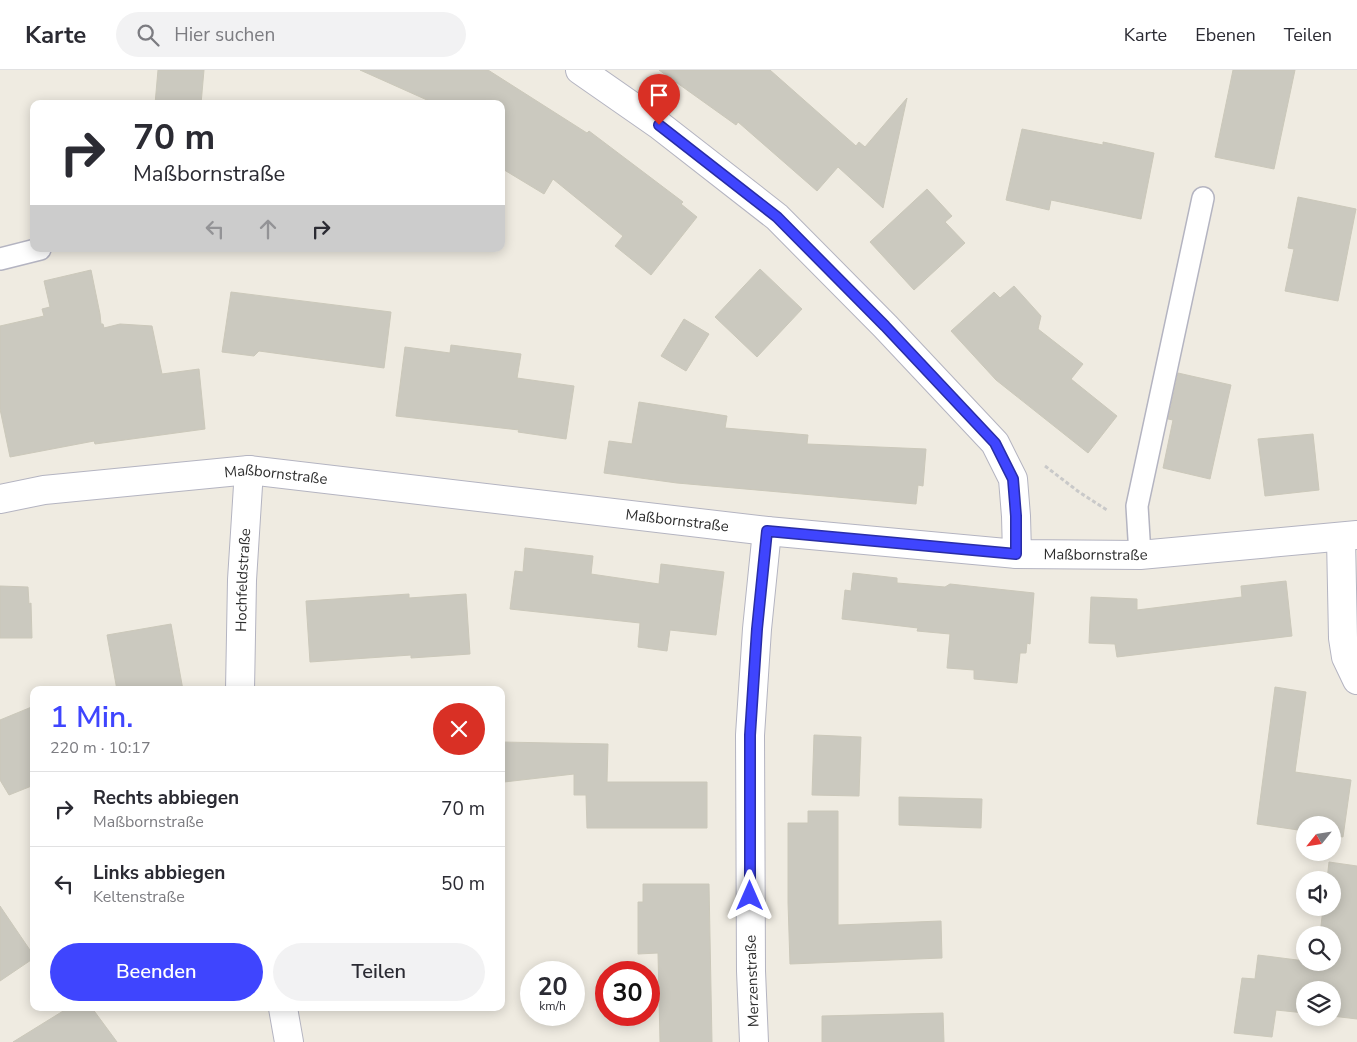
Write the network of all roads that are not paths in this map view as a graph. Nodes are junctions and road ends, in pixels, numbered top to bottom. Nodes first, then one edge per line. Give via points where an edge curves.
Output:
1 (580, 70) edge
2 (1203, 198) dead end
3 (30, 251) edge
4 (0, 258) edge
5 (249, 470) junction
6 (0, 499) edge
7 (767, 531) junction
8 (1349, 537) edge
9 (1139, 542) junction
10 (1016, 554) junction
11 (1357, 680) edge
12 (240, 686) edge
13 (284, 1011) edge
14 (289, 1042) edge
15 (754, 1042) edge

1 - 10 street via 659,125 777,217 995,443 1013,479
2 - 9 lane via 1138,506
3 - 4 lane
5 - 6 street, Maßbornstraße via 44,490
5 - 7 street, Maßbornstraße
5 - 12 street, Hochfeldstraße
7 - 10 street, Maßbornstraße
7 - 15 street, Merzenstraße via 750,735
8 - 9 street, Maßbornstraße
8 - 11 street via 1343,638 1346,657
9 - 10 street, Maßbornstraße
13 - 14 street

